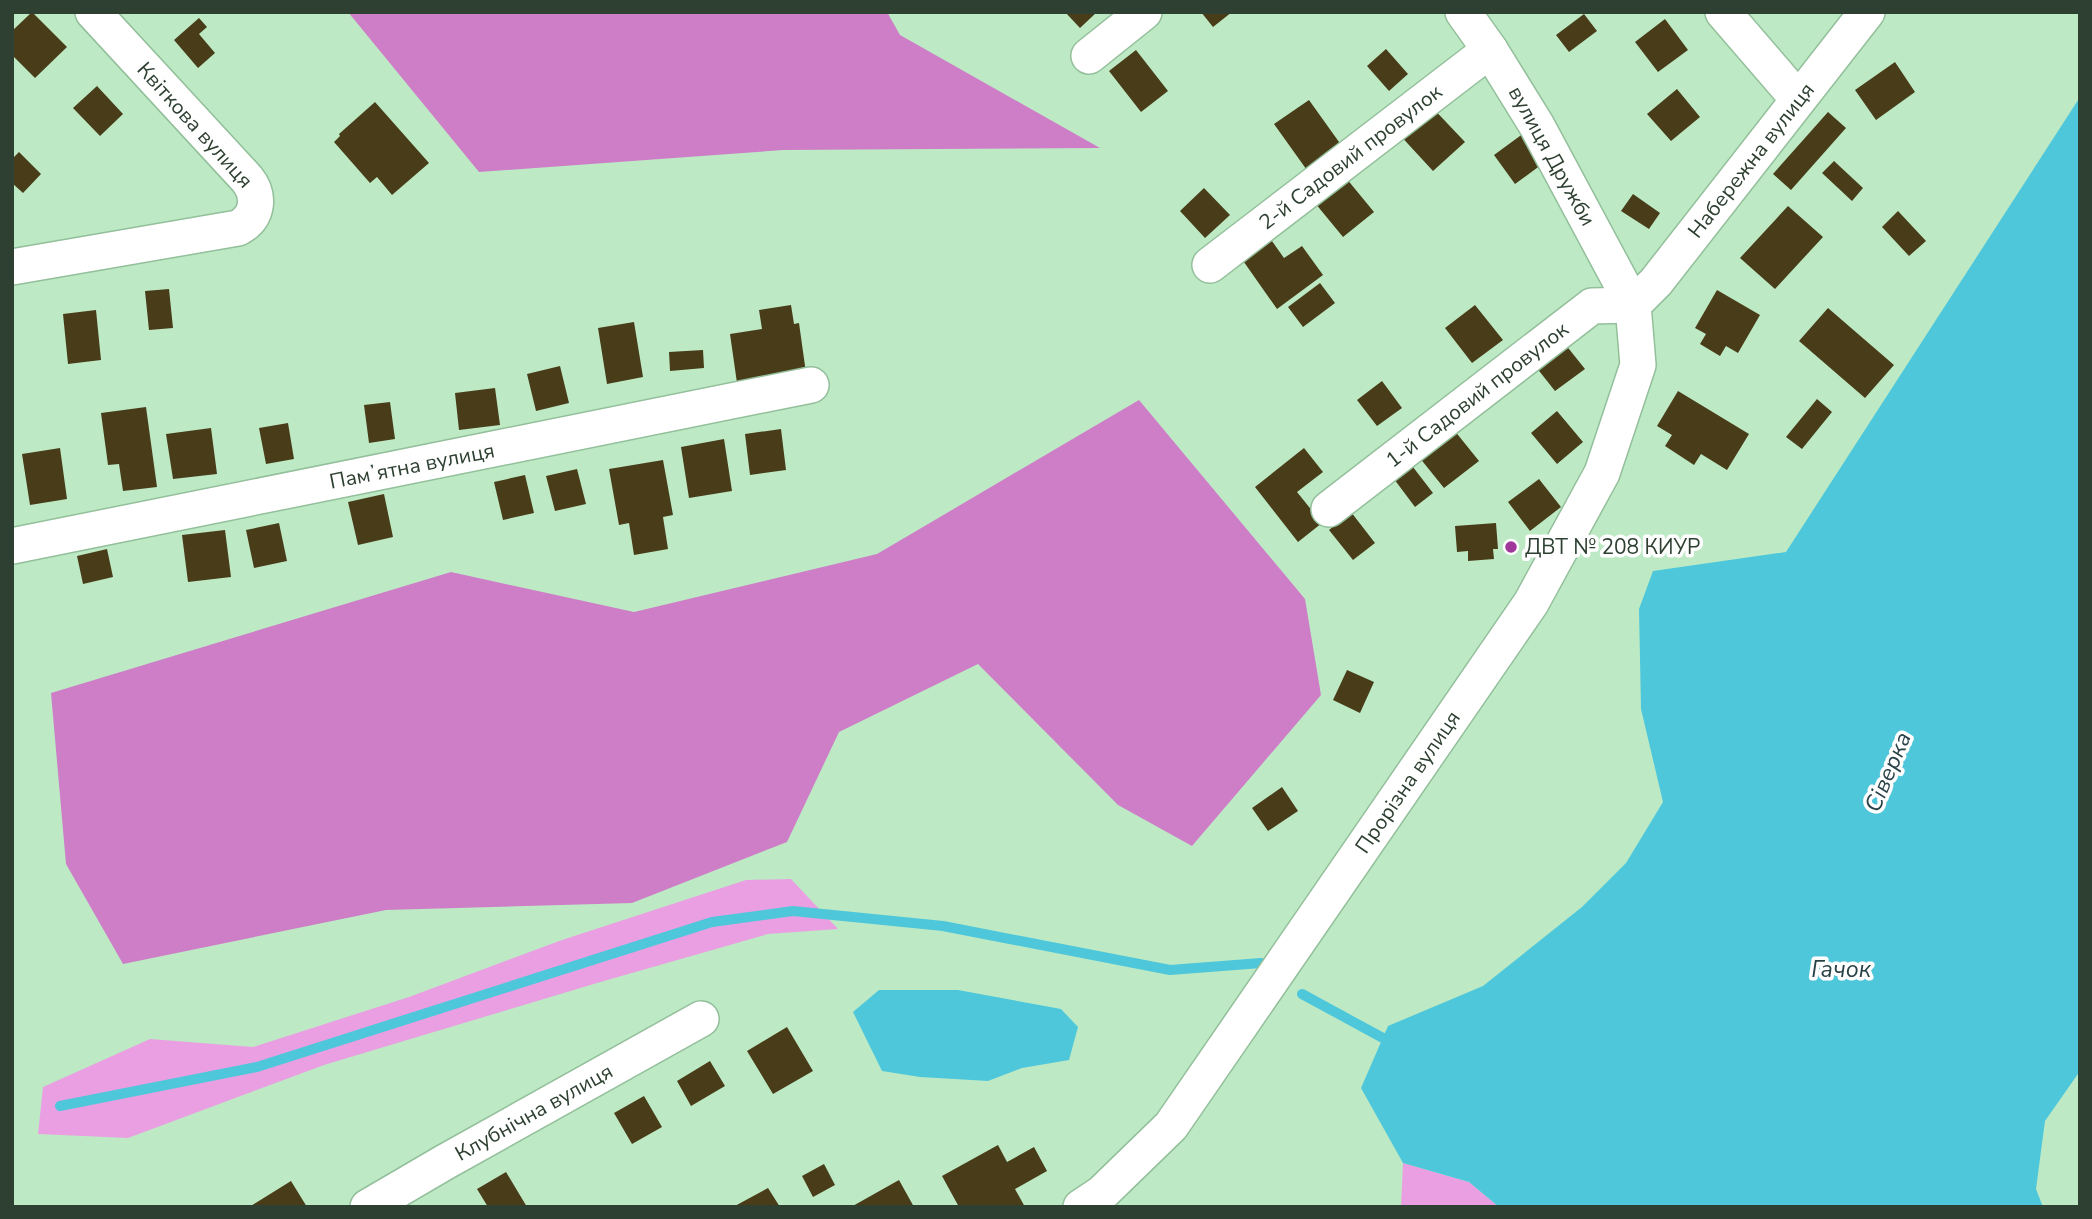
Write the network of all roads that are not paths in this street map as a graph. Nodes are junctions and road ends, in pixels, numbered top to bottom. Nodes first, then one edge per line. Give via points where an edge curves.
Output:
1 (93, 12) edge
2 (1144, 12) edge
3 (1463, 12) edge
4 (1723, 12) edge
5 (1867, 12) edge
6 (1490, 50) junction
7 (1090, 56) dead end
8 (1798, 99) junction
9 (1210, 265) dead end
10 (12, 267) edge
11 (1633, 305) junction
12 (811, 385) dead end
13 (1329, 509) dead end
14 (12, 546) edge
15 (701, 1019) dead end
16 (368, 1207) edge
17 (1081, 1207) edge

1 - 10 street, Квіткова вулиця via 247,179 255,189 256,208 238,228
2 - 7 street
3 - 6 street, вулиця Дружби
4 - 8 street
5 - 8 street, Набережна вулиця
6 - 9 street, 2-й Садовий провулок
6 - 11 street, вулиця Дружби via 1537,126
8 - 11 street, Набережна вулиця via 1656,282
11 - 13 street, 1-й Садовий провулок via 1592,306
11 - 17 street, Прорізна вулиця via 1638,365 1602,473 1531,603 1171,1126 1102,1193
12 - 14 street, Памʼятна вулиця
15 - 16 street, Клубнічна вулиця

